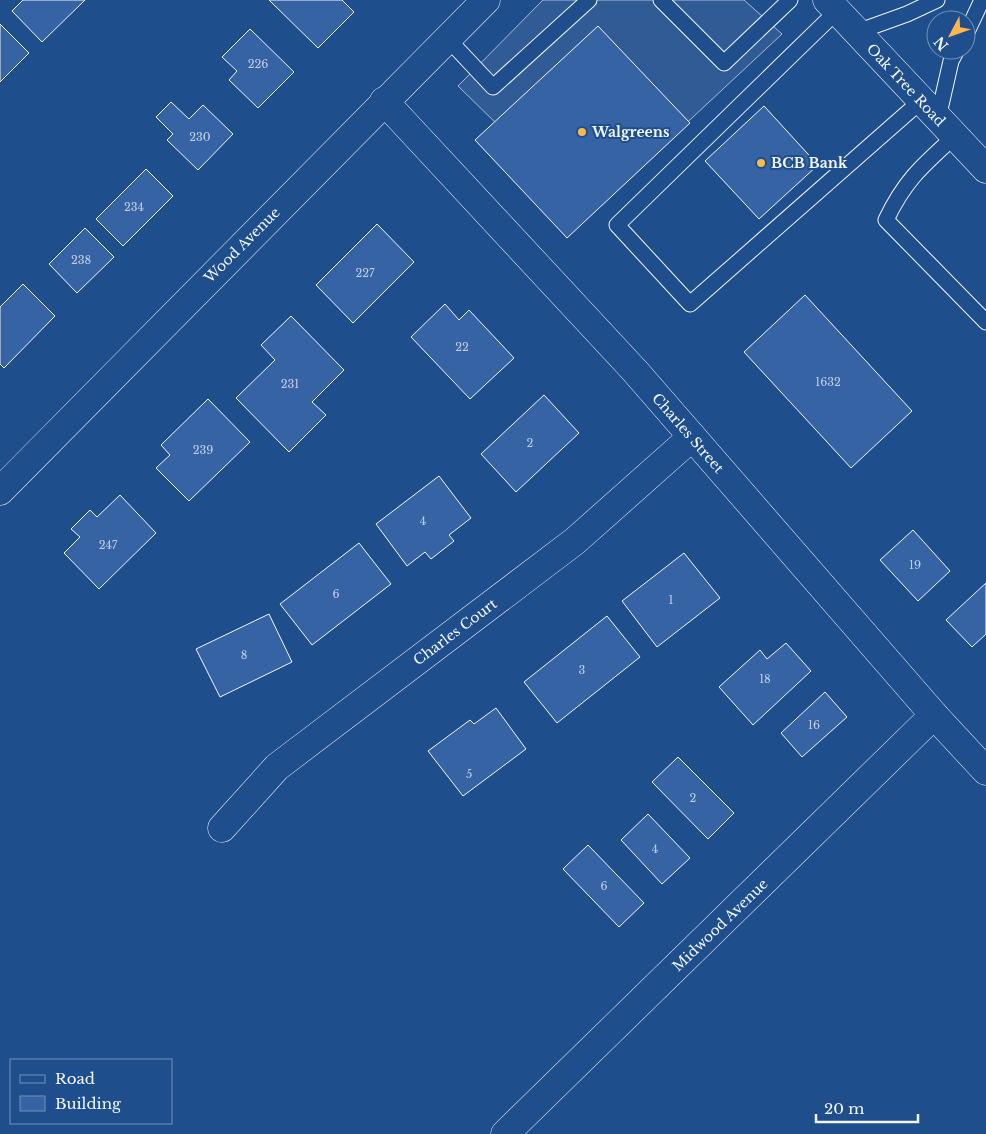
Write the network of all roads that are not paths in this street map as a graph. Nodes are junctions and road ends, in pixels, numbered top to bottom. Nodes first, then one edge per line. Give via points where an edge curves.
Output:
1 (486, 0) edge
2 (589, 0) edge
3 (662, 0) edge
4 (790, 0) edge
5 (938, 0) edge
6 (982, 0) edge
7 (832, 6) edge
8 (976, 13) edge
9 (857, 32) junction
10 (448, 38) junction
11 (952, 60) edge
12 (384, 101) junction
13 (938, 118) junction
14 (986, 169) edge
15 (986, 322) edge
16 (692, 438) junction
17 (0, 491) edge
18 (934, 715) junction
19 (986, 771) edge
20 (222, 828) dead end
21 (505, 1134) edge

1 - 10 street, Wood Avenue
2 - 10 lane via 493,87
3 - 4 lane via 724,63
5 - 9 lane
6 - 8 lane
7 - 9 street, Oak Tree Road
7 - 13 lane via 617,225 690,304
9 - 13 street, Oak Tree Road
10 - 12 street, Wood Avenue
11 - 13 lane
12 - 16 street, Charles Street via 635,371
12 - 17 street, Wood Avenue
13 - 14 street, Oak Tree Road
13 - 15 lane via 916,171 895,200 886,220
16 - 18 street, Charles Street
16 - 20 street, Charles Court via 575,540 278,767
18 - 19 street, Charles Street
18 - 21 street, Midwood Avenue

